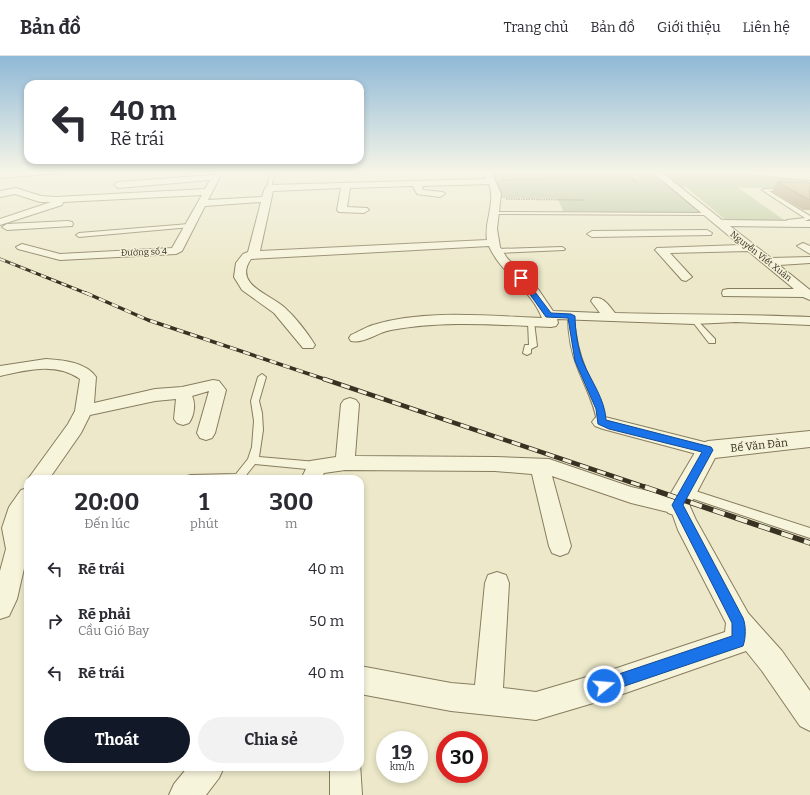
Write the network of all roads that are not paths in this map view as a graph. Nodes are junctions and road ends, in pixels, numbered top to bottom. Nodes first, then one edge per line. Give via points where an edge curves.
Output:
1 (51, 205) edge
2 (201, 205) edge
3 (265, 205) edge
4 (343, 205) edge
5 (495, 205) edge
6 (698, 205) edge
7 (788, 205) edge
8 (364, 210) dead end
9 (493, 213) junction
10 (715, 219) junction
11 (810, 220) edge
12 (0, 222) edge
13 (68, 224) dead end
14 (0, 226) edge
15 (189, 226) junction
16 (592, 234) dead end
17 (734, 234) junction
18 (79, 235) dead end
19 (22, 247) dead end
20 (495, 247) junction
21 (752, 248) junction
22 (562, 249) dead end
23 (253, 255) junction
24 (810, 260) edge
25 (768, 262) junction
26 (686, 277) dead end
27 (788, 277) junction
28 (803, 277) dead end
29 (728, 293) dead end
30 (808, 294) edge
31 (598, 301) dead end
32 (549, 315) junction
33 (571, 316) junction
34 (611, 317) junction
35 (694, 320) junction
36 (810, 321) edge
37 (531, 322) junction
38 (356, 338) dead end
39 (712, 341) dead end
40 (308, 345) dead end
41 (527, 352) dead end
42 (0, 371) edge
43 (262, 378) dead end
44 (182, 393) junction
45 (350, 404) dead end
46 (84, 411) junction
47 (183, 418) dead end
48 (601, 422) joint
49 (206, 433) dead end
50 (810, 440) edge
51 (707, 452) junction
52 (253, 460) junction
53 (345, 462) junction
54 (540, 467) junction
55 (314, 473) edge
56 (41, 475) edge
57 (240, 475) edge
58 (683, 495) junction
59 (24, 502) edge
60 (810, 534) edge
61 (560, 546) dead end
62 (497, 583) dead end
63 (0, 607) edge
64 (738, 622) junction
65 (364, 681) edge
66 (488, 701) junction
67 (810, 716) edge
68 (205, 771) edge
69 (346, 771) edge
70 (185, 795) edge
71 (346, 795) edge

1 - 12 street
2 - 15 street, Đường số 4
3 - 23 street
4 - 8 street via 342,210
5 - 9 street
6 - 10 street, Nguyễn Viết Xuân
7 - 11 lane
9 - 10 lane
9 - 20 street
10 - 11 street
10 - 17 street, Nguyễn Viết Xuân
13 - 14 street
15 - 18 lane
15 - 19 street, Đường số 4 via 176,251 60,257
16 - 17 street via 708,237
17 - 21 street, Nguyễn Viết Xuân
20 - 22 lane
20 - 23 street
20 - 32 street
21 - 25 street, Nguyễn Viết Xuân
21 - 26 street via 661,250
23 - 40 street via 247,256 242,263 240,277 246,287 279,310
24 - 25 street
25 - 27 street, Nguyễn Viết Xuân
27 - 28 street
27 - 30 street, Nguyễn Viết Xuân
29 - 30 street
31 - 34 street
32 - 33 street
32 - 37 street via 551,323
33 - 34 street
33 - 48 lane via 579,361 601,409
34 - 35 street
35 - 36 street via 736,318
35 - 39 lane
37 - 38 street via 461,320 411,323 381,327
37 - 41 lane via 534,346 528,347
42 - 46 street via 42,364 61,364 80,371 88,377
43 - 52 lane via 255,401 258,414 257,443
44 - 46 street via 155,395
44 - 47 street via 186,401
44 - 49 street via 212,385 218,390
45 - 53 street
46 - 56 street
48 - 51 street
50 - 51 street, Bế Văn Đàn
51 - 58 street
52 - 55 lane
52 - 57 lane
53 - 54 street
53 - 55 street
54 - 58 street via 549,467 631,495
54 - 61 street
58 - 60 lane
58 - 64 street
59 - 63 street via 17,513 13,528 17,549 5,599
62 - 66 street
64 - 66 street via 738,641 617,682 536,706
64 - 67 street via 772,661
65 - 66 street via 451,697
68 - 70 street
69 - 71 street

